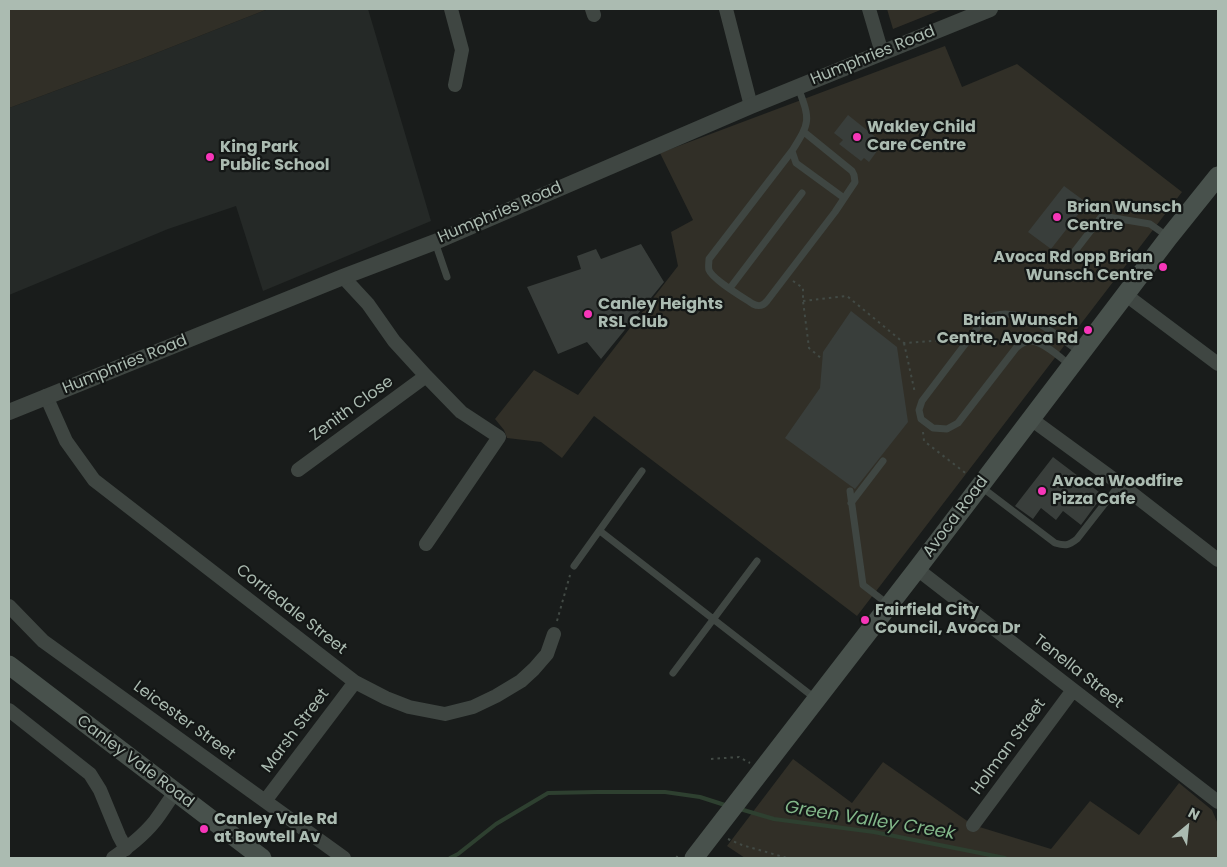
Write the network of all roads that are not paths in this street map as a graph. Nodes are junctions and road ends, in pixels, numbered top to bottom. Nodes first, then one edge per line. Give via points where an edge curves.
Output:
1 (451, 9) edge
2 (726, 9) edge
3 (869, 9) edge
4 (990, 9) edge
5 (882, 53) junction
6 (456, 85) dead end
7 (798, 86) junction
8 (751, 106) junction
9 (804, 132) junction
10 (792, 150) junction
11 (1218, 176) edge
12 (802, 193) dead end
13 (844, 198) junction
14 (1170, 237) junction
15 (435, 242) junction
16 (1068, 260) dead end
17 (343, 277) junction
18 (447, 277) dead end
19 (730, 288) junction
20 (1126, 295) junction
21 (1076, 360) junction
22 (1218, 364) edge
23 (426, 376) junction
24 (46, 396) junction
25 (9, 412) edge
26 (1031, 419) junction
27 (883, 461) dead end
28 (298, 470) dead end
29 (642, 471) dead end
30 (974, 481) junction
31 (1120, 484) junction
32 (850, 491) dead end
33 (851, 503) junction
34 (600, 531) junction
35 (426, 544) dead end
36 (1218, 560) edge
37 (757, 561) dead end
38 (574, 566) road end
39 (917, 569) junction
40 (889, 605) junction
41 (9, 606) edge
42 (714, 619) junction
43 (554, 634) road end
44 (9, 665) edge
45 (673, 673) dead end
46 (355, 682) junction
47 (1073, 690) junction
48 (816, 699) junction
49 (9, 710) edge
50 (175, 792) junction
51 (265, 801) junction
52 (1218, 802) edge
53 (974, 825) dead end
54 (126, 849) junction
55 (114, 858) edge
56 (262, 858) edge
57 (344, 858) edge
58 (694, 858) edge

1 - 6 street via 462,50
2 - 8 street
3 - 5 street
4 - 5 street, Humphries Road
5 - 7 street, Humphries Road
7 - 8 street, Humphries Road
7 - 9 lane via 806,109
8 - 15 street, Humphries Road
9 - 10 lane
9 - 13 lane via 852,171 855,182
10 - 13 lane via 796,164
10 - 19 lane via 709,259 709,271
11 - 14 main road, Avoca Road
12 - 19 lane
13 - 19 lane via 768,301 760,306 753,304
14 - 16 lane via 1150,224 1102,216
14 - 20 main road, Avoca Road
15 - 17 street, Humphries Road
15 - 18 lane
17 - 23 street
17 - 24 street, Humphries Road
20 - 21 main road, Avoca Road
20 - 22 street
21 - 21 lane via 1040,343 1023,342 958,424 932,428 921,420 919,410 922,401 985,318 1004,314 1028,318 1046,327
21 - 26 main road, Avoca Road
23 - 28 street, Zenith Close
23 - 35 street via 461,412 499,437
24 - 25 street, Humphries Road
24 - 46 street, Corriedale Street via 66,441 94,480
26 - 30 main road, Avoca Road
26 - 31 street
27 - 33 lane
29 - 34 lane
30 - 31 lane via 1054,543 1063,546 1077,539
30 - 39 main road, Avoca Road
31 - 36 street
32 - 33 lane
33 - 40 lane via 863,585
34 - 38 lane
34 - 42 lane
37 - 42 lane
39 - 40 main road, Avoca Road
39 - 47 street, Tenella Street
40 - 48 main road, Avoca Road
41 - 51 street, Leicester Street via 43,642
42 - 45 lane
42 - 48 lane
43 - 46 street, Corriedale Street via 547,654 521,681 473,707 444,714 409,707
44 - 50 main road, Canley Vale Road
46 - 51 street, Marsh Street
47 - 52 street, Tenella Street
47 - 53 street, Holman Street
48 - 58 main road, Avoca Road via 735,804 720,835
49 - 54 street via 90,774
50 - 54 street via 155,821
50 - 56 main road, Canley Vale Road
51 - 57 street, Leicester Street
54 - 55 street

